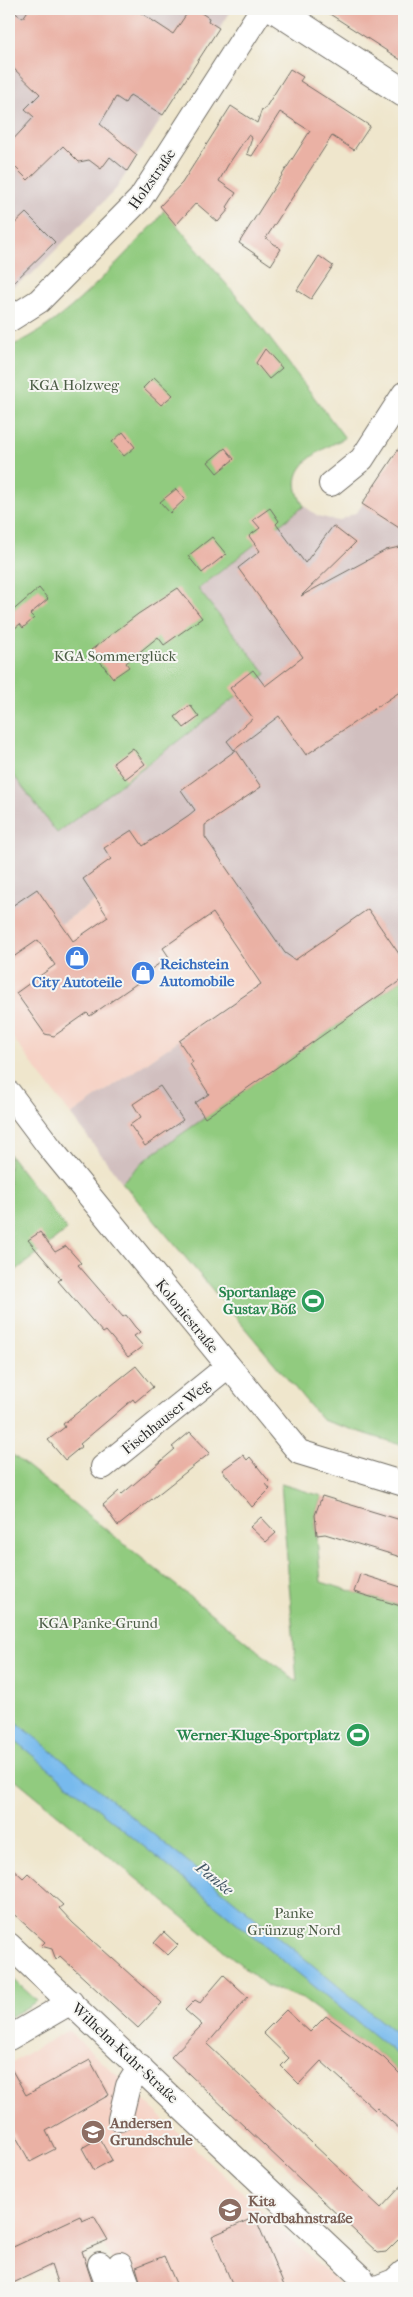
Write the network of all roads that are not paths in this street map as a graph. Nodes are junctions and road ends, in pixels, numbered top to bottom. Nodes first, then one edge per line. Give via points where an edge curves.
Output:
1 (262, 9) edge
2 (275, 9) edge
3 (404, 93) edge
4 (9, 320) edge
5 (404, 394) edge
6 (331, 484) dead end
7 (9, 1093) edge
8 (228, 1366) junction
9 (103, 1467) dead end
10 (404, 1484) edge
11 (9, 1945) edge
12 (71, 2002) junction
13 (9, 2038) edge
14 (137, 2056) junction
15 (120, 2120) dead end
16 (109, 2288) edge
17 (129, 2288) edge
18 (366, 2288) edge

1 - 4 street, Holzstraße via 127,215 39,301
2 - 3 main road
5 - 6 street via 362,459
7 - 8 street, Koloniestraße
8 - 9 street, Fischhauser Weg
8 - 10 street, Koloniestraße via 299,1452
11 - 12 street, Wilhelm-Kuhr-Straße
12 - 13 street
12 - 14 street, Wilhelm-Kuhr-Straße
14 - 15 street
14 - 18 street, Wilhelm-Kuhr-Straße via 361,2277
16 - 17 street via 110,2264

